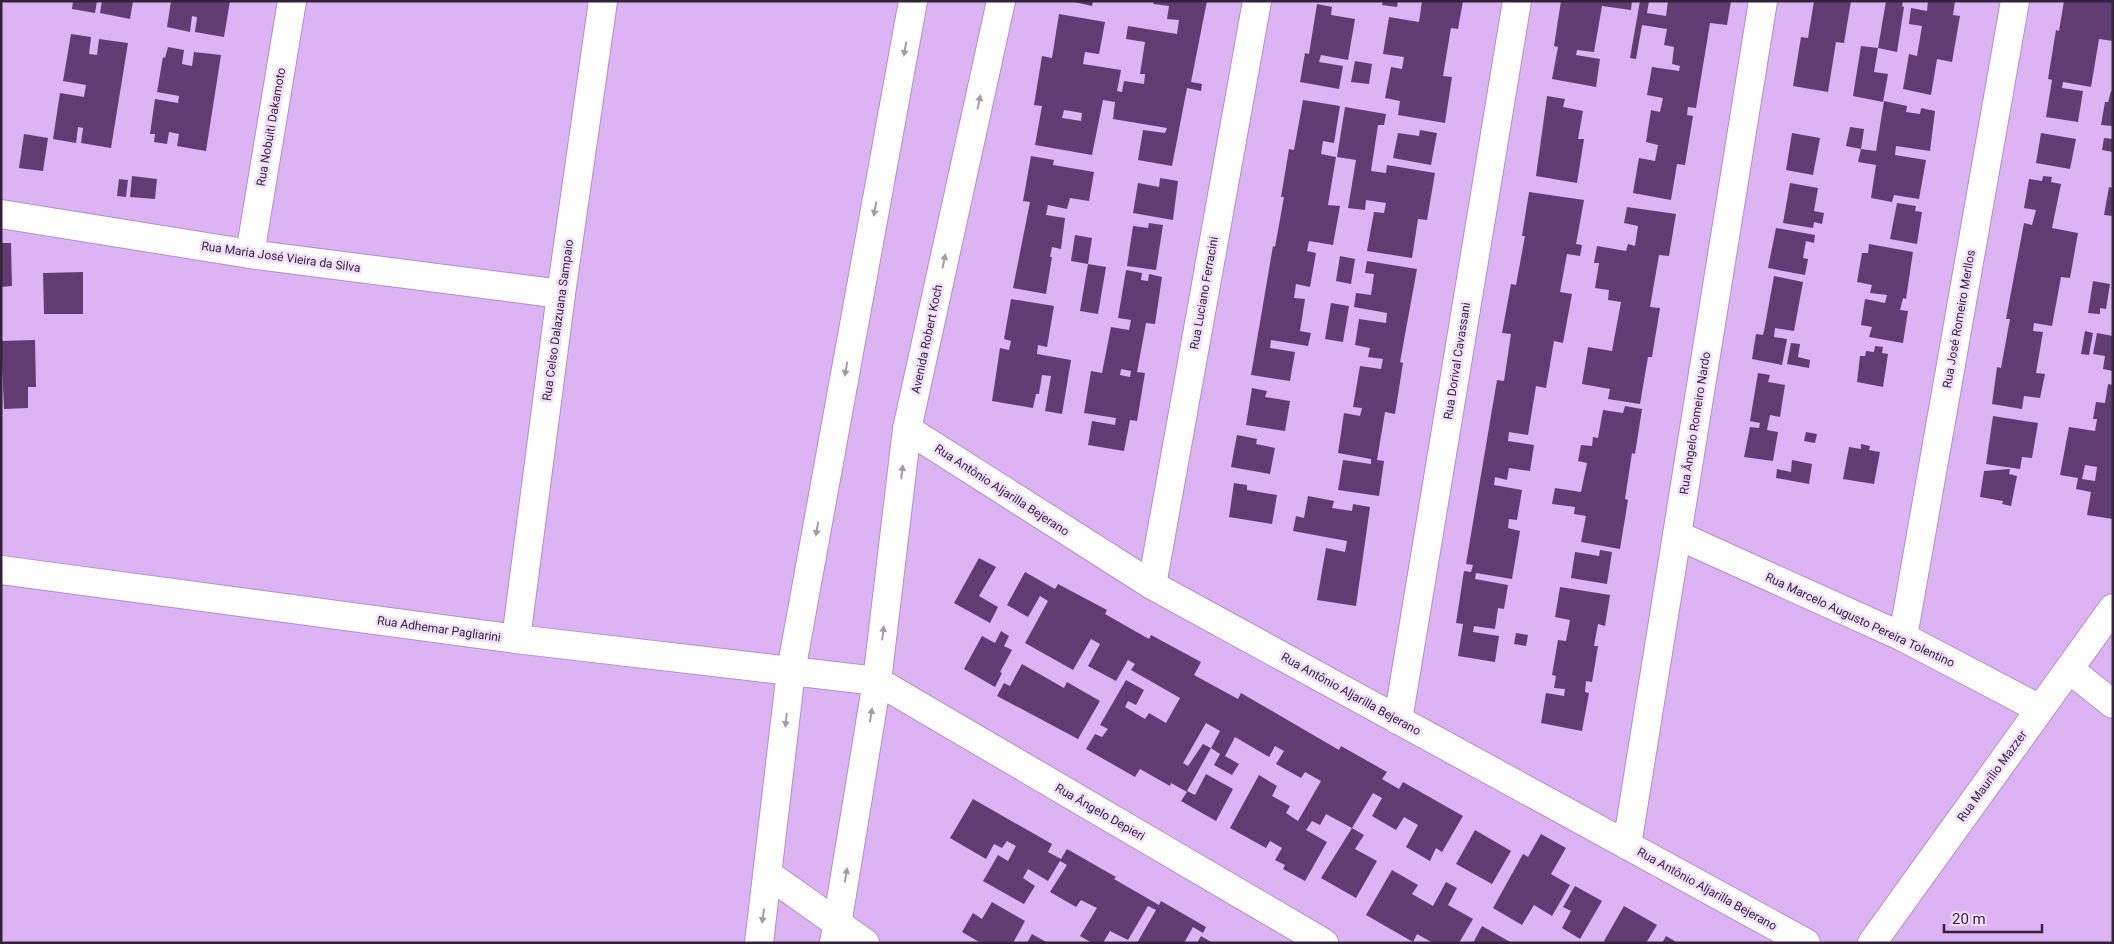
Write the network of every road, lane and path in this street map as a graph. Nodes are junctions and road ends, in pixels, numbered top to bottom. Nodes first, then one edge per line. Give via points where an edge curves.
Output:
1 (292, 1) edge
2 (603, 1) edge
3 (913, 1) edge
4 (1001, 1) edge
5 (1257, 1) edge
6 (1517, 1) edge
7 (1763, 1) edge
8 (2015, 1) edge
9 (1, 214) edge
10 (250, 254) junction
11 (561, 294) junction
12 (907, 429) junction
13 (1677, 535) junction
14 (1, 570) edge
15 (1152, 585) junction
16 (2113, 608) edge
17 (1903, 637) junction
18 (516, 639) junction
19 (2069, 669) junction
20 (791, 671) junction
21 (877, 681) junction
22 (2113, 704) edge
23 (2040, 709) junction
24 (1398, 720) junction
25 (1627, 845) junction
26 (769, 875) junction
27 (836, 933) edge
28 (759, 943) edge
29 (864, 943) edge
30 (1324, 943) edge
31 (1806, 943) edge
32 (1872, 943) edge

1 - 10 street, Rua Nobuiti Dakamoto
2 - 11 street, Rua Celso Dalazuana Sampaio
3 -> 20 street
12 -> 4 street, Avenida Robert Koch
5 - 15 street, Rua Luciano Ferracini
6 - 24 street, Rua Dorival Cavassani
7 - 13 street, Rua Ângelo Romeiro Nardo
8 - 17 street, Rua José Romeiro Merllos
9 - 10 street, Rua Maria José Vieira da Silva
10 - 11 street, Rua Maria José Vieira da Silva
11 - 18 street, Rua Celso Dalazuana Sampaio
12 - 15 street, Rua Antônio Aljarilla Bejerano
21 -> 12 street, Avenida Robert Koch
13 - 17 street, Rua Marcelo Augusto Pereira Tolentino
13 - 25 street, Rua Ângelo Romeiro Nardo
14 - 18 street, Rua Adhemar Pagliarini
15 - 24 street, Rua Antônio Aljarilla Bejerano
16 - 19 street, Rua Maurílio Mazzer
17 - 23 street, Rua Marcelo Augusto Pereira Tolentino
18 - 20 street, Rua Adhemar Pagliarini
19 - 22 street
19 - 23 street, Rua Maurílio Mazzer
20 - 21 street, Rua Adhemar Pagliarini
20 -> 26 street
27 -> 21 street, Avenida Robert Koch
21 - 30 street, Rua Ângelo Depieri
23 - 32 street, Rua Maurílio Mazzer
24 - 25 street, Rua Antônio Aljarilla Bejerano
25 - 31 street, Rua Antônio Aljarilla Bejerano
26 - 27 street
26 -> 28 street
27 - 29 street

